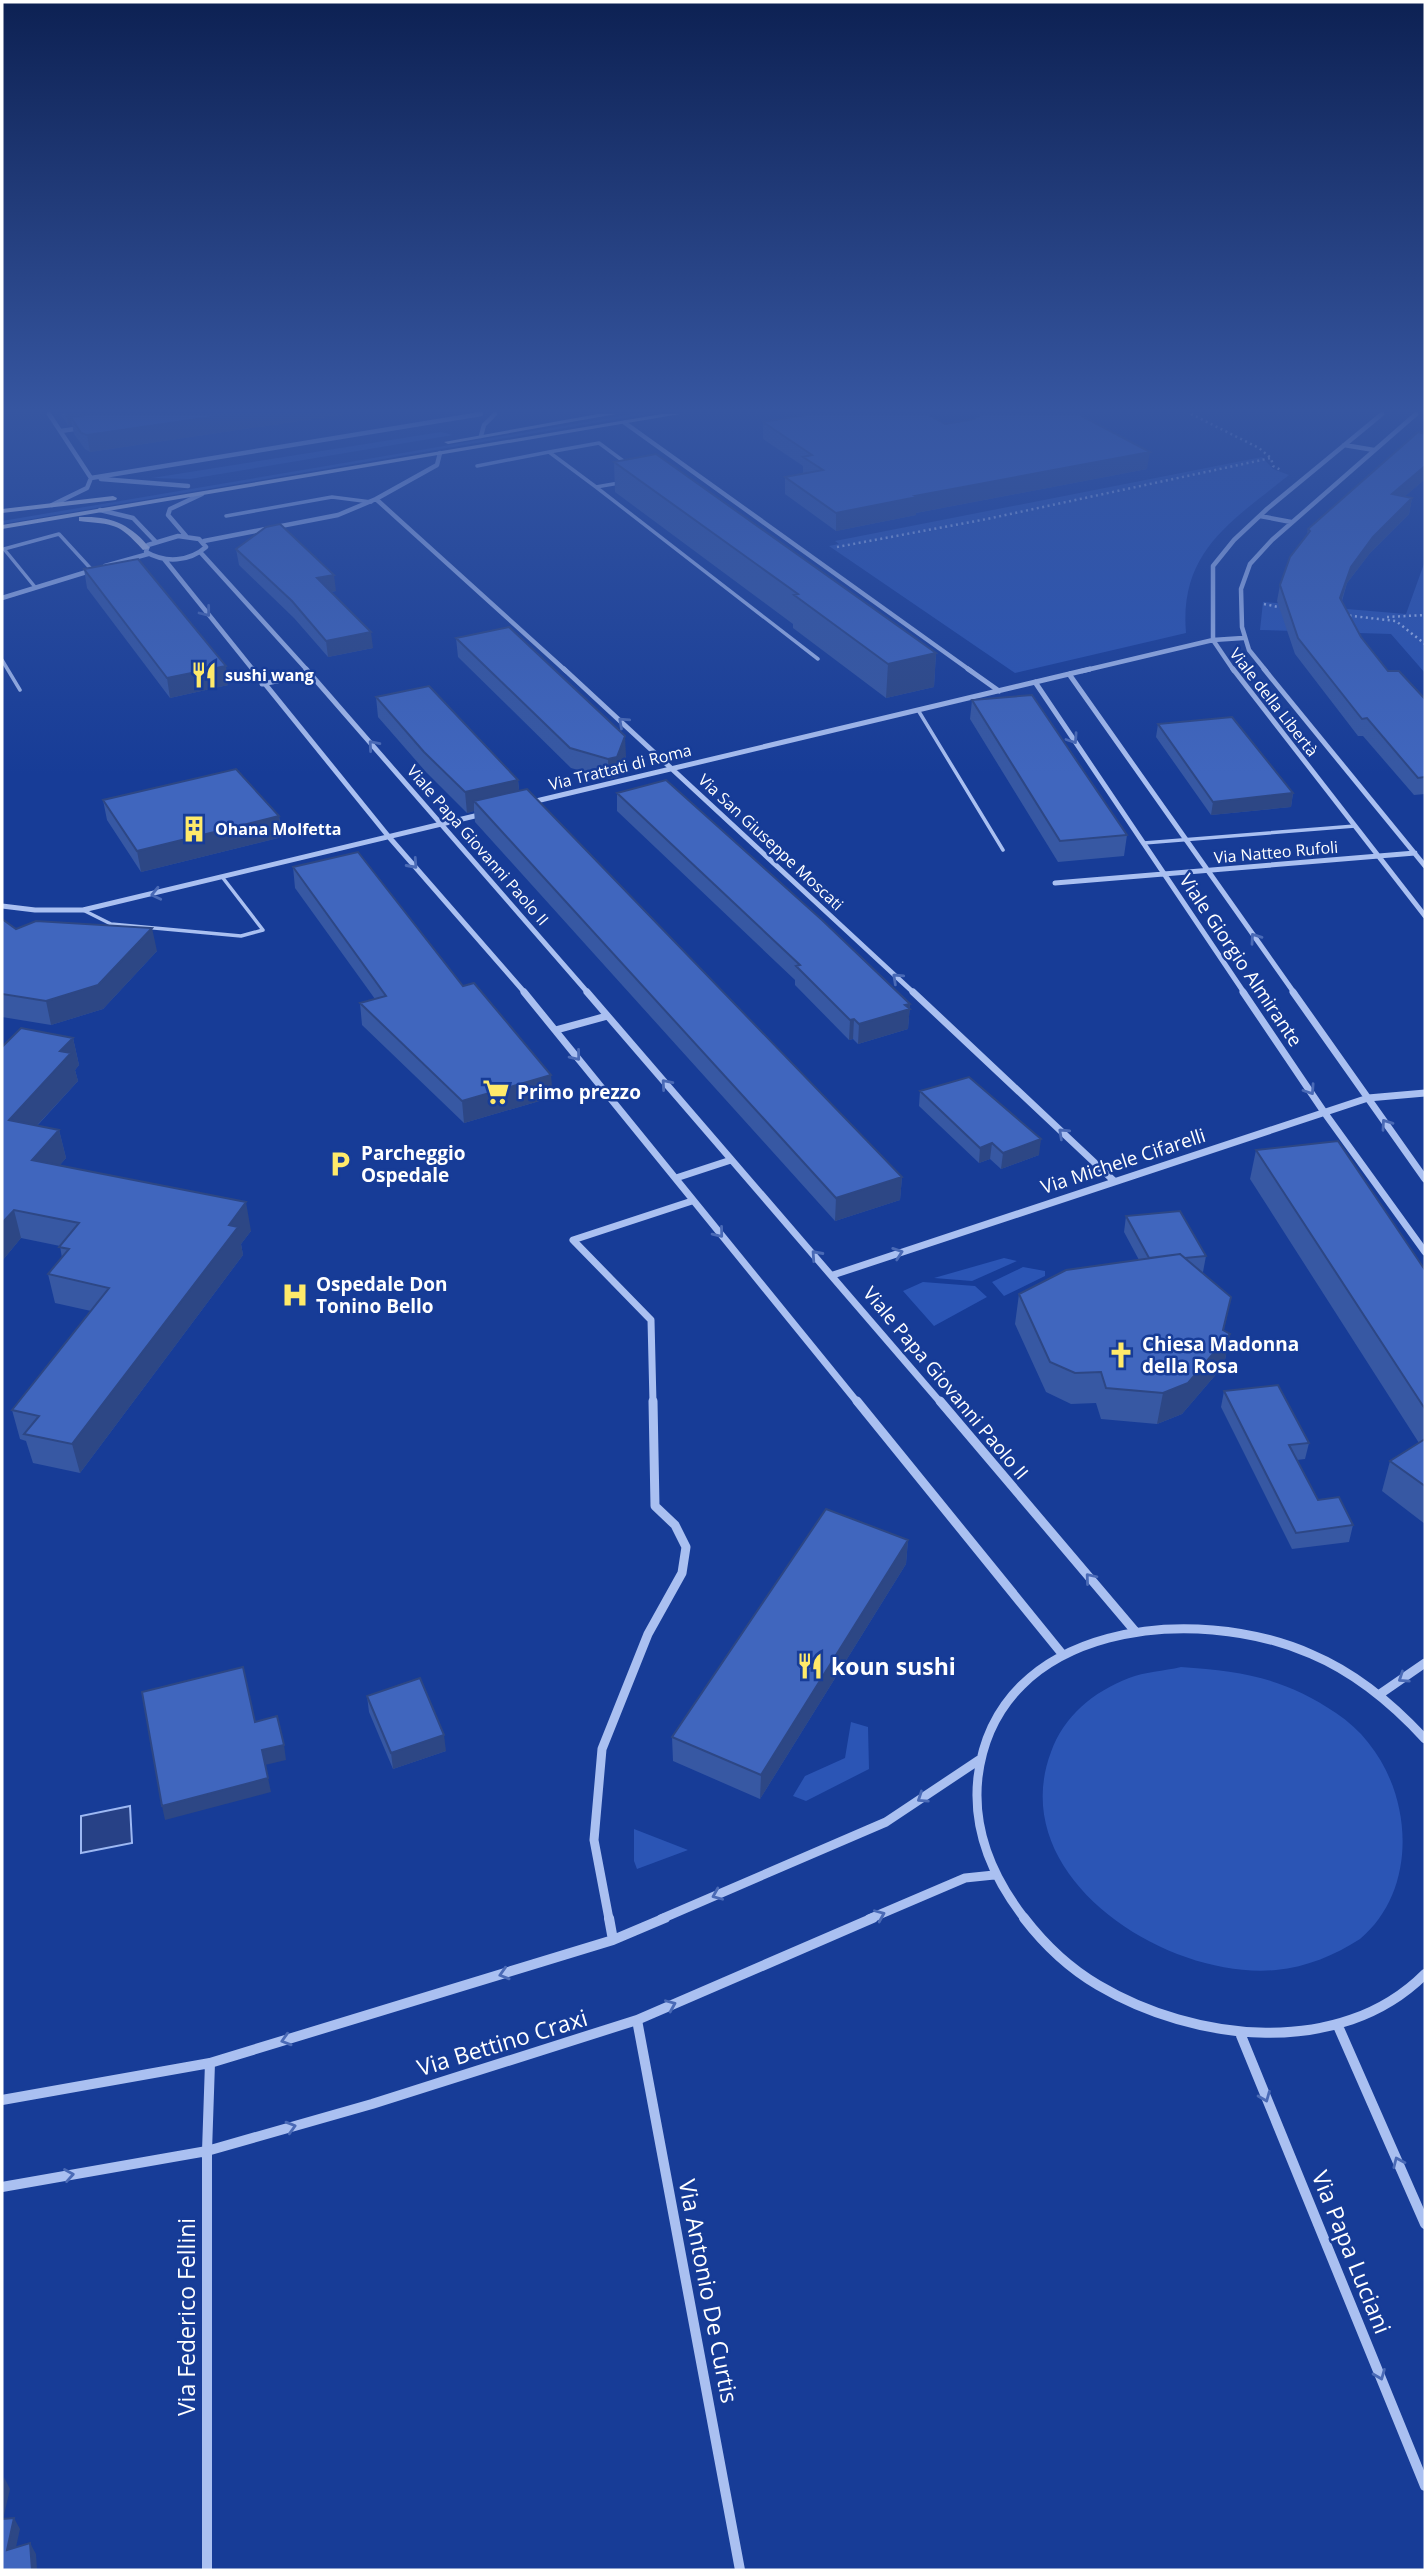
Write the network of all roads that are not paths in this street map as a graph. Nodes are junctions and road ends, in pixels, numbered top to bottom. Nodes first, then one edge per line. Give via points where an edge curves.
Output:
1 (60, 534) edge
2 (60, 534) edge
3 (133, 534) edge
4 (149, 534) edge
5 (241, 534) edge
6 (411, 534) edge
7 (657, 534) edge
8 (781, 534) edge
9 (1240, 534) edge
10 (1278, 534) edge
11 (186, 536) joint
12 (155, 541) junction
13 (204, 541) junction
14 (147, 551) junction
15 (201, 552) junction
16 (164, 559) junction
17 (92, 570) junction
18 (35, 587) junction
19 (2, 597) edge
20 (1243, 638) junction
21 (1213, 640) junction
22 (818, 659) edge
23 (2, 660) edge
24 (311, 674) junction
25 (1069, 674) junction
26 (1035, 682) junction
27 (262, 684) junction
28 (20, 690) dead end
29 (999, 691) junction
30 (918, 710) junction
31 (674, 768) junction
32 (519, 806) edge
33 (493, 812) edge
34 (442, 824) junction
35 (1355, 826) junction
36 (388, 837) junction
37 (1186, 840) junction
38 (1144, 844) junction
39 (1003, 850) dead end
40 (1415, 853) junction
41 (1378, 856) junction
42 (1425, 866) edge
43 (1207, 870) junction
44 (1164, 873) junction
45 (223, 878) junction
46 (1055, 883) dead end
47 (2, 906) edge
48 (83, 910) junction
49 (1425, 916) edge
50 (607, 1016) junction
51 (556, 1030) junction
52 (1425, 1093) edge
53 (1368, 1098) junction
54 (1324, 1112) junction
55 (731, 1160) junction
56 (676, 1178) junction
57 (1425, 1179) edge
58 (1113, 1180) junction
59 (692, 1201) junction
60 (1425, 1252) edge
61 (833, 1275) junction
62 (1134, 1630) junction
63 (1062, 1655) junction
64 (1425, 1663) edge
65 (1380, 1694) junction
66 (1425, 1739) edge
67 (979, 1760) junction
68 (995, 1875) junction
69 (613, 1940) junction
70 (1425, 1974) edge
71 (637, 2020) junction
72 (1338, 2026) junction
73 (1240, 2034) junction
74 (210, 2063) junction
75 (2, 2100) edge
76 (207, 2151) junction
77 (2, 2187) edge
78 (1425, 2224) edge
79 (1425, 2486) edge
80 (207, 2570) edge
81 (740, 2570) edge

1 - 17 lane
2 - 18 lane via 4,549
3 - 14 main road
4 - 12 street
5 - 13 street
31 -> 6 street, Via San Giuseppe Moscati
7 - 22 lane
8 - 29 street
9 - 21 street, Viale della Libertà via 1213,566
10 - 20 street, Viale della Libertà via 1253,558 1240,586
11 - 12 street
11 - 13 street
12 - 14 street
13 - 15 street via 206,547
14 - 16 street
14 - 17 street
15 - 16 street
15 - 24 street, Viale Papa Giovanni Paolo II
16 -> 27 street
17 - 18 street
18 - 19 street
20 - 21 street, Via Trattati di Roma
20 - 40 street, Viale della Libertà
21 - 25 street, Via Trattati di Roma
21 - 35 street, Viale della Libertà
23 - 28 lane
24 - 27 street
34 -> 24 street, Viale Papa Giovanni Paolo II
25 - 26 street, Via Trattati di Roma
25 - 37 street, Viale Giorgio Almirante
26 - 29 street, Via Trattati di Roma
26 -> 38 street, Viale Giorgio Almirante
27 - 36 street
29 - 30 street, Via Trattati di Roma
30 - 31 street, Via Trattati di Roma
30 - 39 lane
31 - 32 street, Via Trattati di Roma
58 -> 31 street, Via San Giuseppe Moscati
33 - 34 street
34 - 36 street
34 - 50 street, Viale Papa Giovanni Paolo II
35 - 37 lane
35 - 41 street, Viale della Libertà
36 - 45 street
36 -> 51 street
37 - 38 lane
37 - 43 street, Viale Giorgio Almirante
38 - 44 street, Viale Giorgio Almirante
40 - 41 street, Via Natteo Rufoli
40 - 42 street, Viale della Libertà
41 - 43 street, Via Natteo Rufoli
41 - 49 street, Viale della Libertà
43 - 44 street, Via Natteo Rufoli
53 -> 43 street, Viale Giorgio Almirante
44 - 46 street, Via Natteo Rufoli
44 -> 54 street, Viale Giorgio Almirante
45 -> 48 street
45 - 48 lane via 263,930 241,936 111,924
47 - 48 street
50 - 51 street
55 -> 50 street, Viale Papa Giovanni Paolo II
51 -> 56 street
52 - 53 street, Via Michele Cifarelli
53 - 54 street, Via Michele Cifarelli
57 -> 53 street, Viale Giorgio Almirante
54 - 58 street, Via Michele Cifarelli
54 - 60 street, Viale Giorgio Almirante
55 - 56 street
61 -> 55 street, Viale Papa Giovanni Paolo II
56 - 59 street
61 -> 58 street, Via Michele Cifarelli
59 -> 63 street
59 - 69 street via 573,1240 650,1320 654,1506 675,1525 686,1547 682,1573 648,1634 602,1749 594,1840
62 -> 61 street, Viale Papa Giovanni Paolo II
62 - 63 street
62 - 65 street via 1196,1626 1261,1636 1323,1659
63 - 67 street via 1024,1682 995,1718
64 -> 65 street
65 - 66 street
67 - 68 street via 976,1817
67 -> 69 street via 886,1822
71 -> 68 street, Via Bettino Craxi via 965,1878
68 - 73 street via 1033,1932 1090,1981 1162,2016
69 -> 74 street
70 - 72 street via 1406,1994
76 -> 71 street, Via Bettino Craxi
71 - 81 street, Via Antonio De Curtis
72 - 73 street via 1290,2034
78 -> 72 street
73 -> 79 street, Via Papa Luciani
74 - 75 street
74 - 76 street, Via Federico Fellini
77 -> 76 street, Via Bettino Craxi
76 - 80 street, Via Federico Fellini

